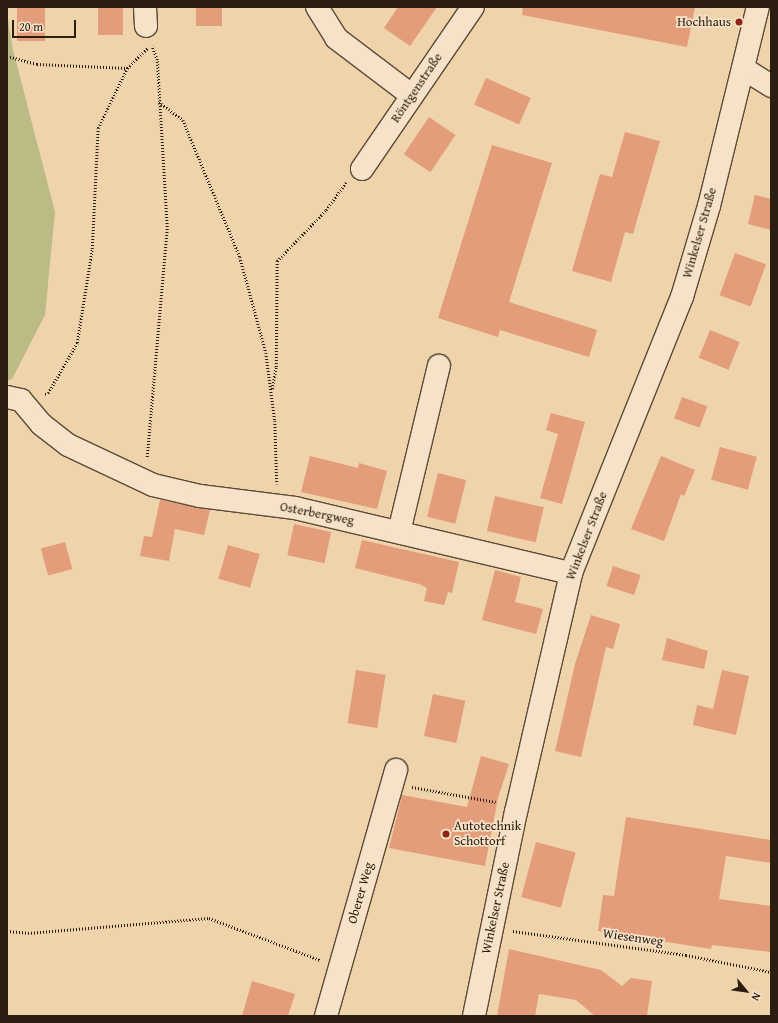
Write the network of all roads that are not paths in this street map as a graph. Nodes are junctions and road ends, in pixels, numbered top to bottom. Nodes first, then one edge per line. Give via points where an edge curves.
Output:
1 (317, 7) edge
2 (473, 7) edge
3 (758, 7) edge
4 (744, 69) junction
5 (771, 86) edge
6 (411, 95) junction
7 (355, 174) road end
8 (439, 366) dead end
9 (14, 399) edge
10 (399, 532) junction
11 (571, 573) junction
12 (394, 776) road end
13 (326, 1016) edge
14 (474, 1016) edge

1 - 6 street via 336,38
2 - 6 street, Röntgenstraße
3 - 4 street, Winkelser Straße
4 - 5 street
4 - 11 street, Winkelser Straße via 709,206 682,297
6 - 7 street, Röntgenstraße
8 - 10 street
9 - 10 street, Osterbergweg via 68,445 145,482 200,496 277,506
10 - 11 street, Osterbergweg
11 - 14 street, Winkelser Straße via 517,807
12 - 13 street, Oberer Weg

